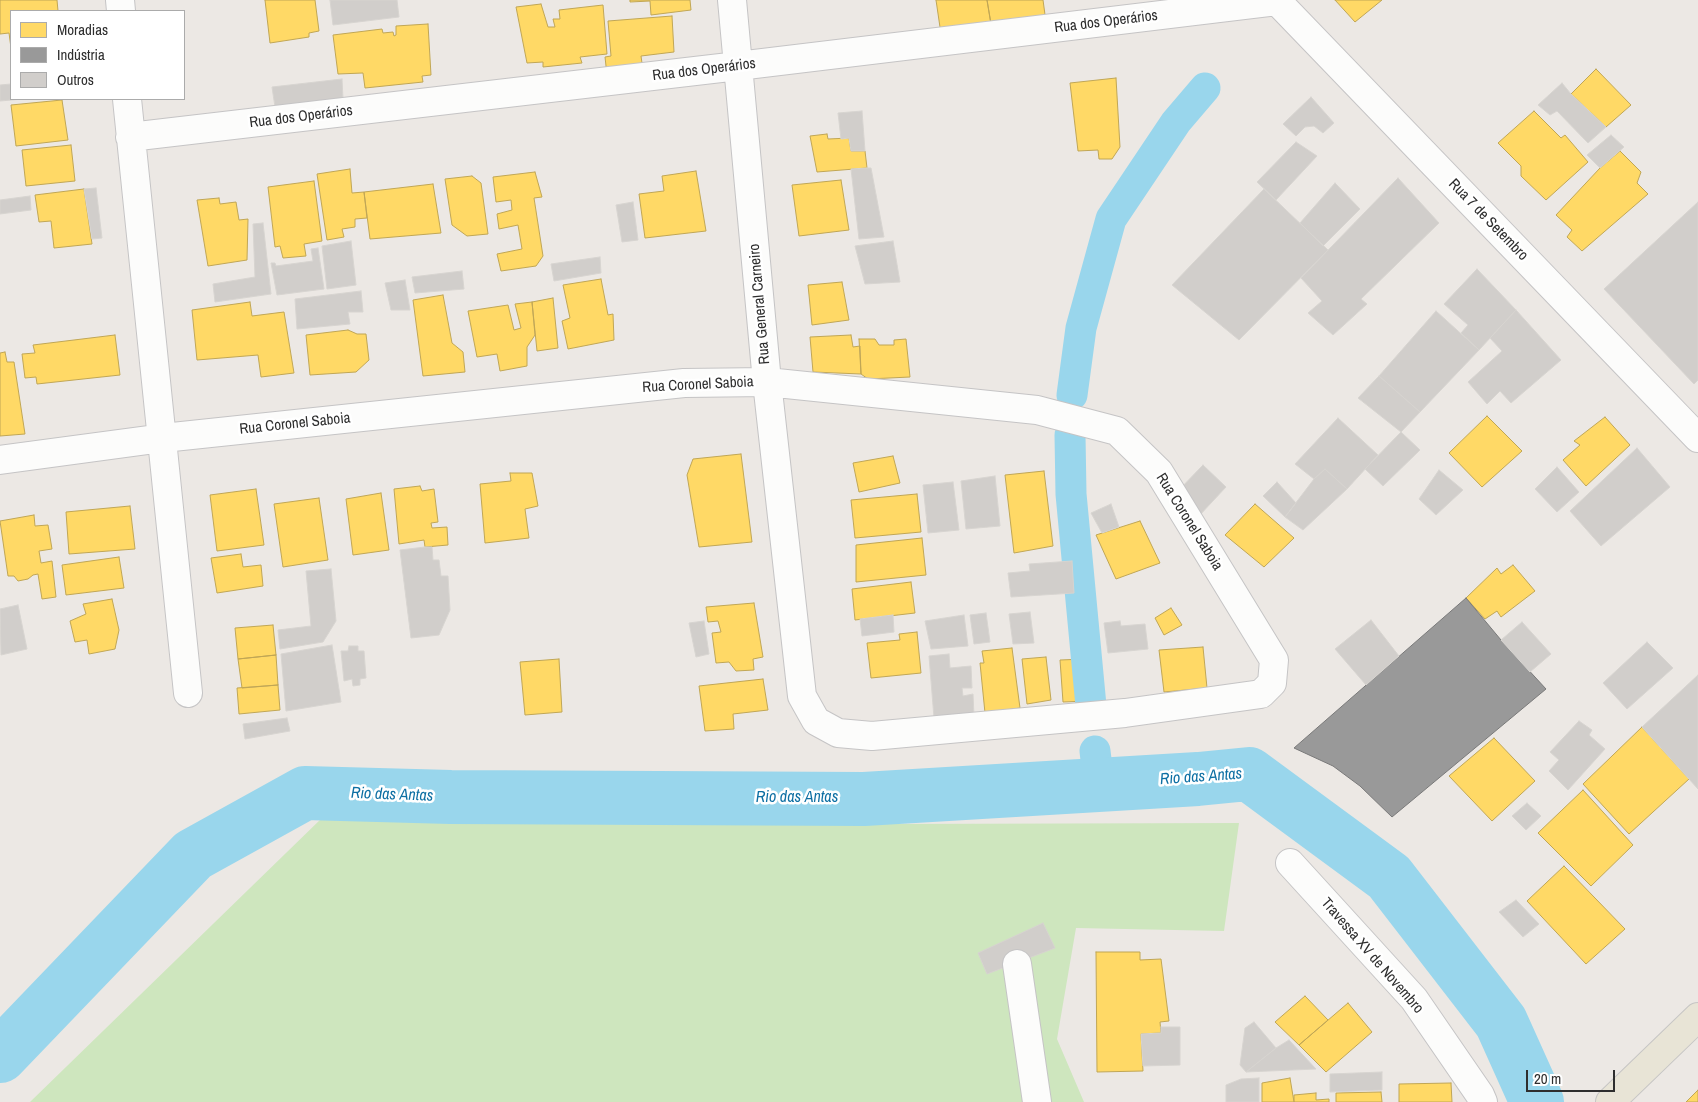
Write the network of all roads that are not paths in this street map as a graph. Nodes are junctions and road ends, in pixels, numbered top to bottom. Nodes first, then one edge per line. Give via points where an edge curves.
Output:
1 (732, 0) edge
2 (1278, 0) edge
3 (738, 66) junction
4 (127, 100) edge
5 (130, 137) junction
6 (767, 382) junction
7 (163, 438) junction
8 (1698, 438) edge
9 (0, 460) edge
10 (188, 693) dead end
11 (802, 696) joint
12 (1290, 863) dead end
13 (1017, 964) dead end
14 (1698, 1017) edge
15 (1037, 1102) edge
16 (1483, 1102) edge
17 (1610, 1102) edge

1 - 3 street, Rua General Carneiro
2 - 3 street, Rua dos Operários
2 - 8 street, Rua 7 de Setembro
3 - 5 street, Rua dos Operários
3 - 6 street, Rua General Carneiro
4 - 5 street
5 - 7 street
6 - 7 street, Rua Coronel Saboia via 684,383
6 - 11 street, Rua General Carneiro
6 - 11 street, Rua Coronel Saboia via 1037,410 1117,430 1160,472 1274,660 1272,683 1261,694 1125,713 872,736 838,733 816,721
7 - 9 street, Rua Coronel Saboia
7 - 10 street
12 - 16 street, Travessa XV de Novembro via 1414,999
13 - 15 street
14 - 17 main road

